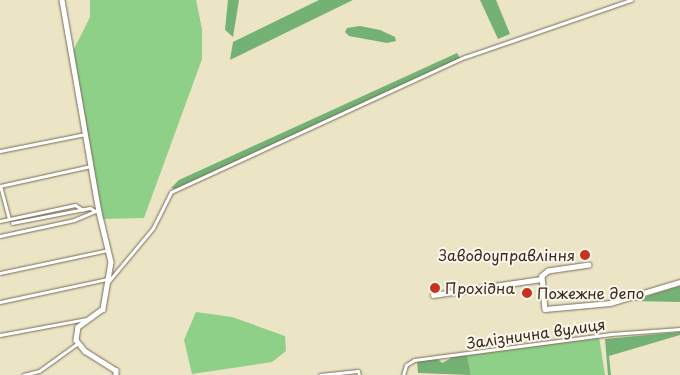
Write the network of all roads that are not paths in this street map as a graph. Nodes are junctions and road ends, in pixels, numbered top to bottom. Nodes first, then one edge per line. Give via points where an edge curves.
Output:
1 (62, 0) edge
2 (631, 0) edge
3 (86, 134) junction
4 (0, 151) edge
5 (91, 166) junction
6 (0, 186) edge
7 (83, 210) junction
8 (97, 210) junction
9 (8, 220) junction
10 (0, 221) edge
11 (12, 224) junction
12 (22, 231) junction
13 (0, 236) edge
14 (108, 250) junction
15 (589, 264) dead end
16 (0, 273) edge
17 (541, 279) junction
18 (107, 281) junction
19 (680, 282) edge
20 (432, 295) dead end
21 (0, 302) edge
22 (87, 319) junction
23 (72, 322) junction
24 (78, 328) junction
25 (680, 329) edge
26 (0, 335) edge
27 (78, 343) junction
28 (116, 372) edge
29 (359, 373) edge
30 (23, 375) edge
31 (320, 375) edge
32 (404, 375) edge

1 - 3 street
2 - 18 street via 465,57 170,192 154,228
3 - 4 street
3 - 5 street
5 - 6 street
5 - 8 street
6 - 9 street
7 - 8 street
7 - 9 street via 75,205
7 - 11 street
8 - 12 street via 74,220
8 - 14 street
9 - 10 street
9 - 11 street
11 - 12 street
12 - 13 street
14 - 16 street
14 - 18 street via 111,262
15 - 17 street via 548,271
17 - 19 street via 545,309 610,303
17 - 20 street
18 - 21 street
18 - 22 street via 103,309
22 - 23 street
22 - 24 street
23 - 24 street
23 - 26 street
24 - 27 street
25 - 32 street, Залізнична вулиця via 611,334 414,360 406,365
27 - 28 street
27 - 30 street via 39,371
29 - 31 street

